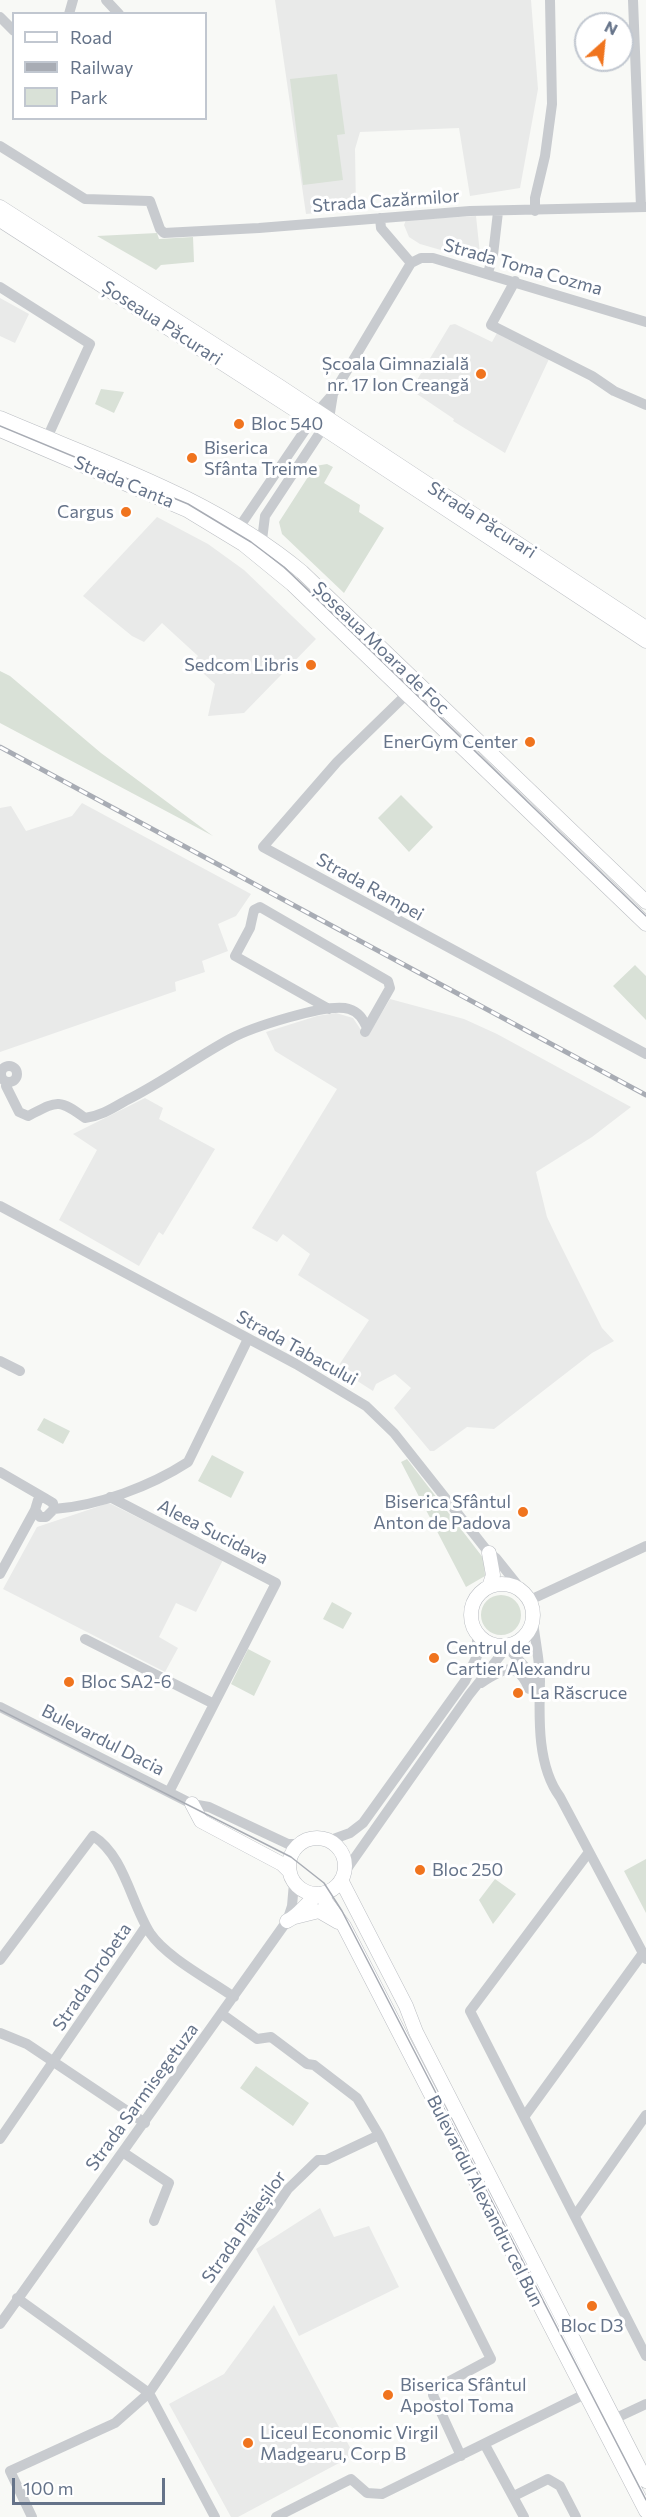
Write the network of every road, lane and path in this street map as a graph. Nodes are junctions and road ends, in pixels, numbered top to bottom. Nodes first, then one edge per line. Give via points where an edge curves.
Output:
1 (106, 0) edge
2 (550, 0) edge
3 (633, 0) edge
4 (117, 12) edge
5 (0, 17) edge
6 (12, 29) edge
7 (0, 146) edge
8 (0, 207) edge
9 (644, 207) edge
10 (535, 211) junction
11 (498, 212) junction
12 (380, 218) junction
13 (0, 220) edge
14 (411, 263) junction
15 (488, 273) junction
16 (515, 281) junction
17 (0, 287) edge
18 (646, 322) edge
19 (646, 405) edge
20 (0, 418) edge
21 (321, 420) junction
22 (0, 430) edge
23 (47, 438) junction
24 (240, 526) junction
25 (262, 540) junction
26 (243, 544) joint
27 (292, 584) junction
28 (646, 628) edge
29 (646, 641) edge
30 (418, 683) junction
31 (406, 695) junction
32 (646, 902) edge
33 (646, 924) edge
34 (329, 1009) junction
35 (646, 1054) edge
36 (8, 1082) dead end
37 (0, 1206) edge
38 (248, 1339) junction
39 (0, 1361) edge
40 (20, 1371) dead end
41 (0, 1472) edge
42 (43, 1497) junction
43 (110, 1497) junction
44 (54, 1509) junction
45 (35, 1510) junction
46 (646, 1546) edge
47 (489, 1553) junction
48 (0, 1574) edge
49 (489, 1587) junction
50 (520, 1588) junction
51 (530, 1600) junction
52 (533, 1621) junction
53 (477, 1637) junction
54 (85, 1639) dead end
55 (507, 1647) junction
56 (475, 1687) junction
57 (538, 1700) junction
58 (214, 1704) junction
59 (0, 1707) edge
60 (540, 1724) junction
61 (169, 1792) junction
62 (192, 1804) junction
63 (328, 1841) junction
64 (301, 1844) junction
65 (589, 1852) junction
66 (343, 1876) junction
67 (292, 1877) junction
68 (320, 1894) junction
69 (291, 1919) junction
70 (147, 1926) junction
71 (344, 1926) junction
72 (644, 1956) edge
73 (0, 1960) edge
74 (234, 1997) junction
75 (222, 2014) junction
76 (0, 2033) edge
77 (55, 2061) junction
78 (646, 2115) edge
79 (524, 2116) junction
80 (145, 2123) junction
81 (379, 2135) junction
82 (0, 2139) edge
83 (124, 2153) junction
84 (575, 2216) junction
85 (154, 2221) dead end
86 (17, 2298) junction
87 (4, 2307) edge
88 (0, 2324) edge
89 (646, 2356) edge
90 (592, 2391) junction
91 (149, 2393) junction
92 (646, 2404) edge
93 (614, 2420) junction
94 (485, 2445) junction
95 (461, 2456) junction
96 (646, 2481) edge
97 (514, 2496) junction
98 (646, 2511) edge
99 (32, 2517) edge
100 (215, 2517) edge
101 (276, 2517) edge
102 (524, 2517) edge
103 (576, 2517) edge

1 - 4 street
2 - 10 street via 552,104
3 - 9 street
5 - 6 street
7 - 12 street, Strada Cazărmilor via 85,199 150,201 164,233
8 - 21 main road, Șoseaua Păcurari
9 - 10 street, Strada Cazărmilor
10 - 11 street, Strada Cazărmilor
11 - 12 street, Strada Cazărmilor
11 - 15 street
12 - 14 street via 381,228
13 - 21 main road, Șoseaua Păcurari
14 - 15 street, Strada Toma Cozma via 433,258
14 - 21 street
15 - 16 street, Strada Toma Cozma
16 - 18 street, Strada Toma Cozma
16 - 19 street via 491,325
17 - 23 street via 90,344
20 - 23 main road, Strada Canta
21 - 24 street
21 - 25 street via 265,516
21 - 28 main road, Strada Păcurari
21 - 29 main road, Strada Păcurari
22 - 26 main road, Strada Canta via 164,499
23 - 24 main road, Strada Canta via 190,498
24 - 25 main road, Șoseaua Moara de Foc
24 - 27 street, Strada Canta
25 - 30 main road, Șoseaua Moara de Foc via 302,572
26 - 27 main road, Șoseaua Moara de Foc
27 - 31 main road, Șoseaua Moara de Foc
30 - 31 street
30 - 32 main road, Șoseaua Moara de Foc
31 - 33 main road, Șoseaua Moara de Foc
31 - 35 street, Strada Rampei via 337,762 264,847
34 - 34 street via 342,1007 357,1012 366,1030 390,988 388,981 260,908 254,910 250,928 235,956
34 - 36 street via 233,1037 96,1116 85,1118 62,1102 54,1102 28,1116 19,1112 6,1086
37 - 38 street, Strada Tabacului
38 - 43 street via 188,1462
38 - 47 street, Strada Tabacului via 374,1412
39 - 40 street
41 - 42 street
42 - 44 street via 53,1503
42 - 45 street
43 - 44 street
43 - 58 street, Aleea Sucidava via 276,1583
44 - 45 street via 46,1517 40,1517
45 - 48 street
46 - 51 street
47 - 49 main road via 493,1575
47 - 50 street, Strada Tabacului
49 - 50 main road via 504,1584
49 - 53 main road via 471,1608 470,1624
50 - 51 main road
51 - 52 main road
52 - 55 main road via 522,1639
52 - 57 street via 540,1680
53 - 55 main road via 490,1645
53 - 63 street via 477,1656 465,1681 363,1823
54 - 58 street
55 - 56 street
55 - 57 street via 528,1670
56 - 60 street via 500,1671 516,1670 526,1684
56 - 66 street
57 - 60 street
58 - 61 street, Aleea Sucidava
59 - 61 street, Bulevardul Dacia
60 - 65 street via 549,1782
61 - 62 street, Bulevardul Dacia
62 - 64 street, Bulevardul Dacia via 209,1807 288,1844
62 - 67 main road via 201,1821 282,1864
63 - 64 main road via 314,1839
63 - 66 main road via 342,1854
64 - 67 main road via 291,1857
65 - 72 street
65 - 79 street via 470,2011
66 - 68 main road via 334,1888
66 - 90 main road, Bulevardul Alexandru cel Bun via 345,1891 406,2006
67 - 68 main road via 303,1890
67 - 69 street, Strada Sarmisegetuza
68 - 69 main road
68 - 71 main road, Bulevardul Alexandru cel Bun
69 - 71 main road via 319,1911
69 - 74 street, Strada Sarmisegetuza
70 - 73 street via 106,1844 93,1836
70 - 74 street, Strada Drobeta via 159,1945
70 - 77 street, Strada Drobeta
71 - 90 main road, Bulevardul Alexandru cel Bun
72 - 79 street
74 - 75 street, Strada Sarmisegetuza
75 - 80 street, Strada Sarmisegetuza
75 - 81 street via 257,2039 271,2037 357,2098
76 - 77 street
77 - 80 street
77 - 82 street, Strada Drobeta
78 - 84 street
79 - 84 street
80 - 83 street, Strada Sarmisegetuza
81 - 91 street, Strada Plăieșilor via 326,2160 318,2160 288,2189
81 - 95 street via 491,2359 435,2388 433,2395
83 - 85 street via 169,2183
83 - 86 street, Strada Sarmisegetuza
84 - 89 street
86 - 87 street, Strada Sarmisegetuza
86 - 91 street
87 - 88 street, Strada Sarmisegetuza
90 - 93 main road, Bulevardul Alexandru cel Bun
90 - 94 street
90 - 98 main road, Bulevardul Alexandru cel Bun
91 - 99 street, Strada Plăieșilor via 115,2423 10,2471
91 - 100 street
92 - 93 street
93 - 96 main road, Bulevardul Alexandru cel Bun
94 - 95 street
94 - 97 street
95 - 101 street via 382,2494 367,2493 351,2479
97 - 102 street
97 - 103 street via 548,2479 560,2486

